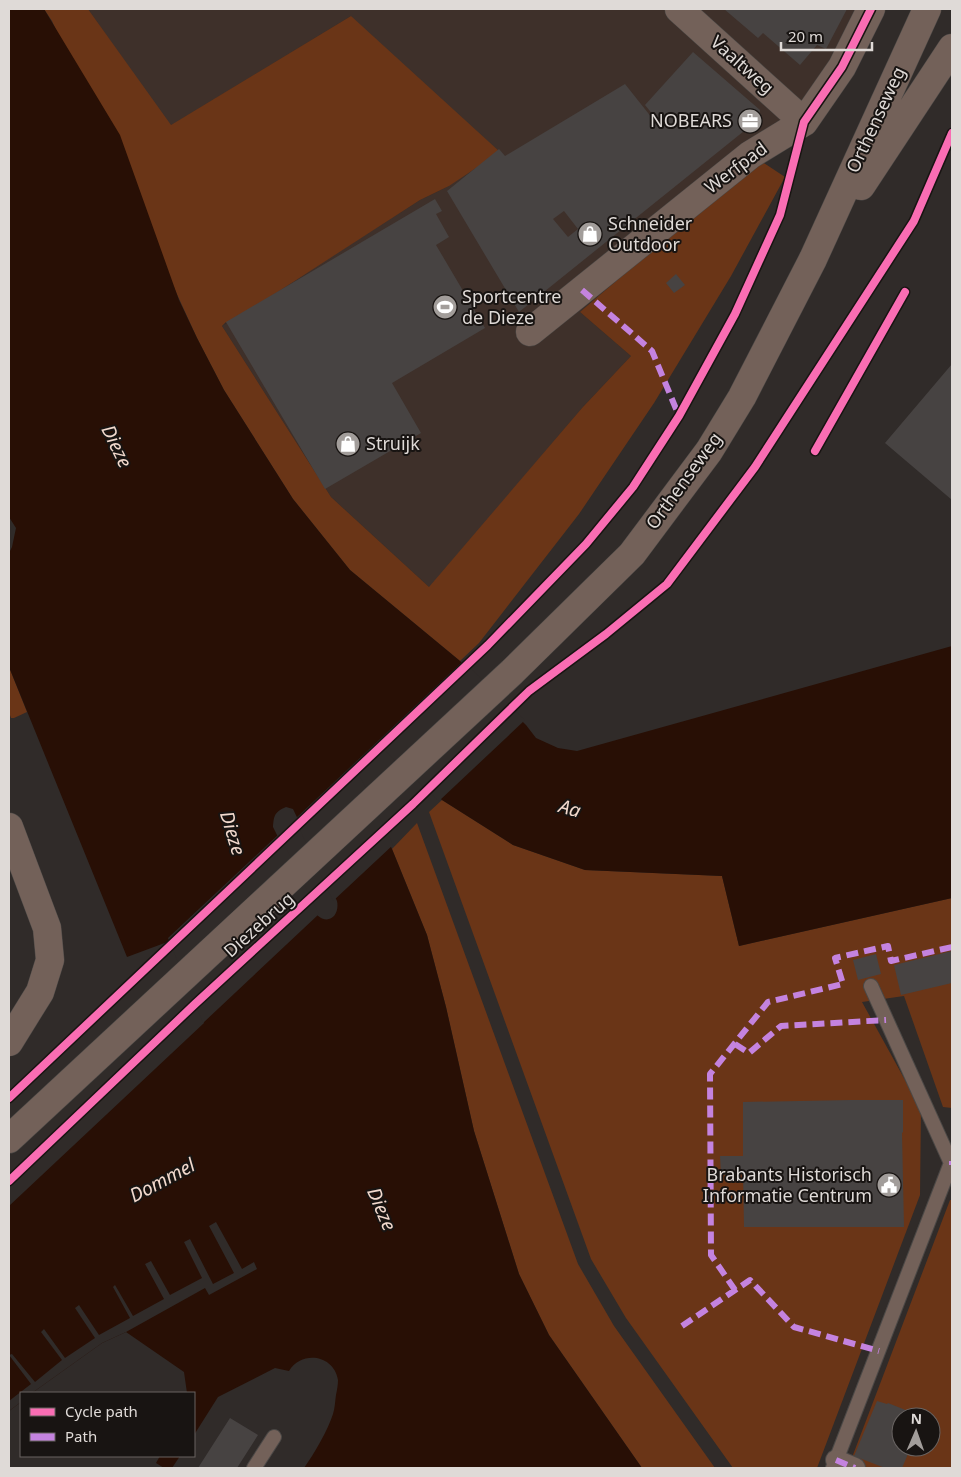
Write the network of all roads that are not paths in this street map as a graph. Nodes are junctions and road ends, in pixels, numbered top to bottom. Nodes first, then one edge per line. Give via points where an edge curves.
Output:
1 (679, 9) edge
2 (871, 9) edge
3 (928, 9) edge
4 (952, 48) edge
5 (804, 122) junction
6 (813, 259) junction
7 (530, 332) dead end
8 (512, 672) joint
9 (9, 827) edge
10 (871, 986) dead end
11 (11, 1040) edge
12 (9, 1139) edge
13 (274, 1437) dead end
14 (835, 1464) edge
15 (254, 1468) edge
16 (855, 1468) edge

1 - 5 street, Vaaltweg
2 - 5 street via 842,67
3 - 6 street, Orthenseweg
4 - 6 street, Orthenseweg
5 - 7 street, Werfpad via 750,155
6 - 8 street, Orthenseweg via 742,397 708,451 632,554
8 - 12 street, Diezebrug
9 - 11 street via 47,928 50,960 40,992
10 - 14 lane via 951,1163
13 - 15 lane
14 - 16 street

